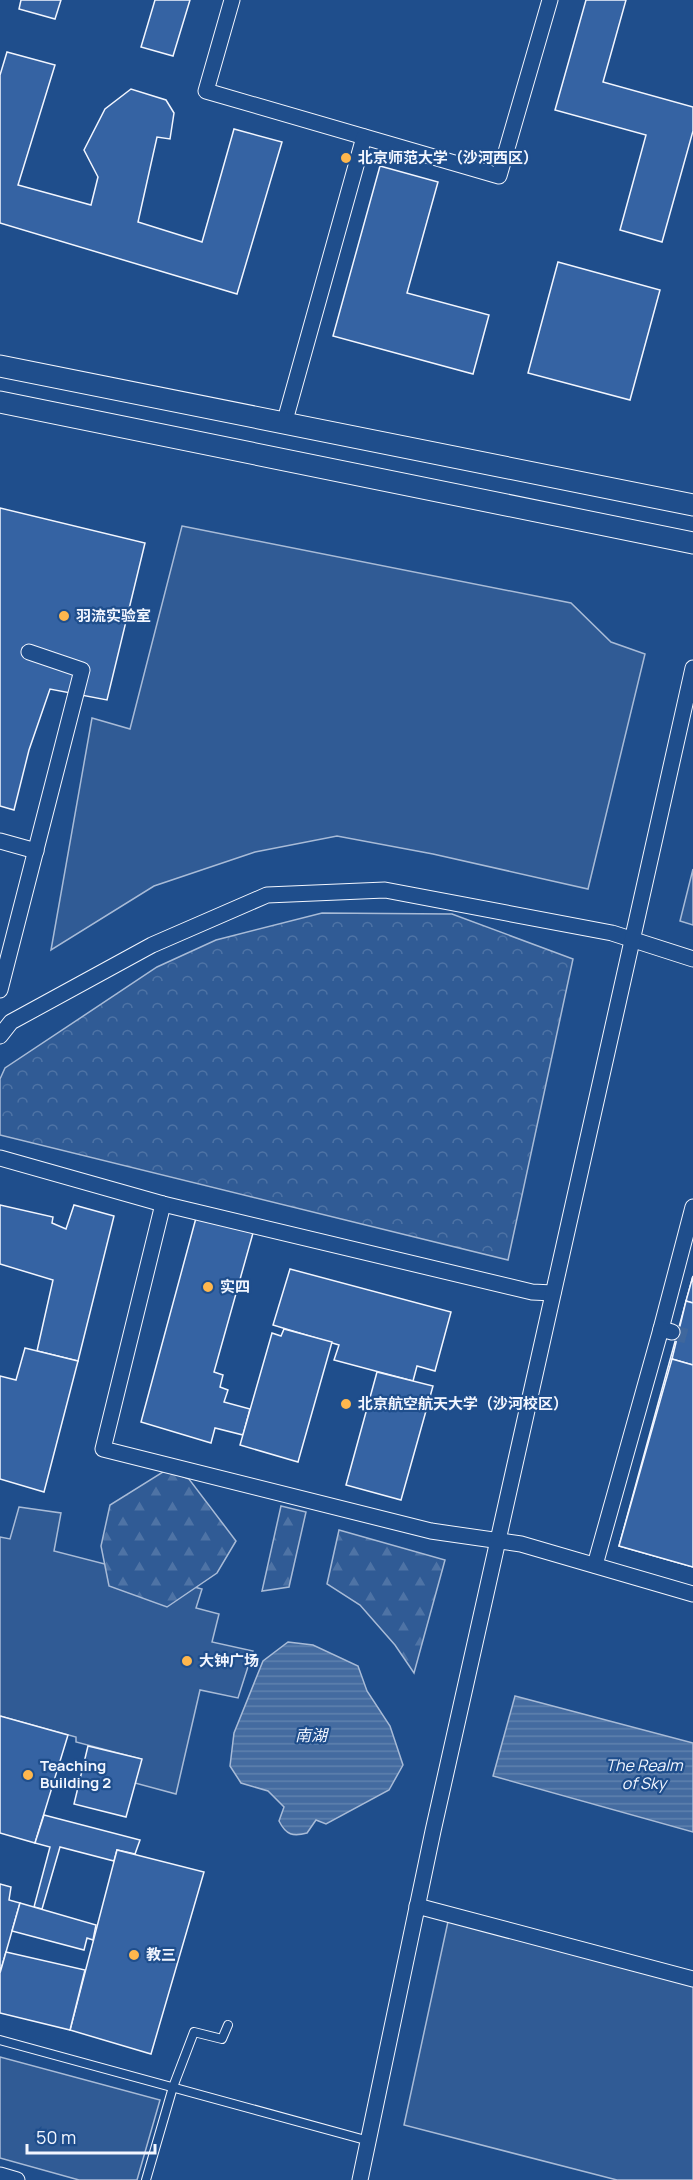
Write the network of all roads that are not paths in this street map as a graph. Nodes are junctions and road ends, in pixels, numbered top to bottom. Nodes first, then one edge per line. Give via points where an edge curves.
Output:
1 (232, 0) edge
2 (550, 0) edge
3 (364, 137) junction
4 (0, 366) edge
5 (0, 402) edge
6 (284, 424) junction
7 (693, 505) edge
8 (693, 543) edge
9 (29, 652) dead end
10 (693, 668) edge
11 (0, 841) edge
12 (36, 851) junction
13 (632, 941) junction
14 (693, 958) edge
15 (0, 990) edge
16 (1, 1032) edge
17 (0, 1158) edge
18 (163, 1204) junction
19 (693, 1207) edge
20 (553, 1293) junction
21 (497, 1542) junction
22 (595, 1565) junction
23 (693, 1594) edge
24 (417, 1906) junction
25 (693, 1979) edge
26 (228, 2025) dead end
27 (0, 2040) edge
28 (173, 2087) junction
29 (369, 2141) junction
30 (0, 2175) edge
31 (17, 2180) edge
32 (146, 2180) edge
33 (360, 2180) edge

1 - 3 street via 206,91
2 - 3 street via 498,176
3 - 6 street
4 - 6 street
5 - 8 street
6 - 7 street
9 - 12 street via 82,669
10 - 13 street
11 - 12 street
12 - 15 street
13 - 14 street
13 - 16 street via 612,933 385,890 267,895 152,945 10,1022
13 - 20 street
17 - 18 street
18 - 20 street via 532,1292
18 - 21 street via 103,1449 431,1531
19 - 22 street via 667,1330
20 - 21 street
21 - 22 street via 521,1544
21 - 24 street
22 - 23 street
24 - 25 street
24 - 29 street
26 - 28 lane via 222,2039 194,2032
27 - 28 lane
28 - 29 lane
28 - 32 lane
29 - 33 street
30 - 31 street

